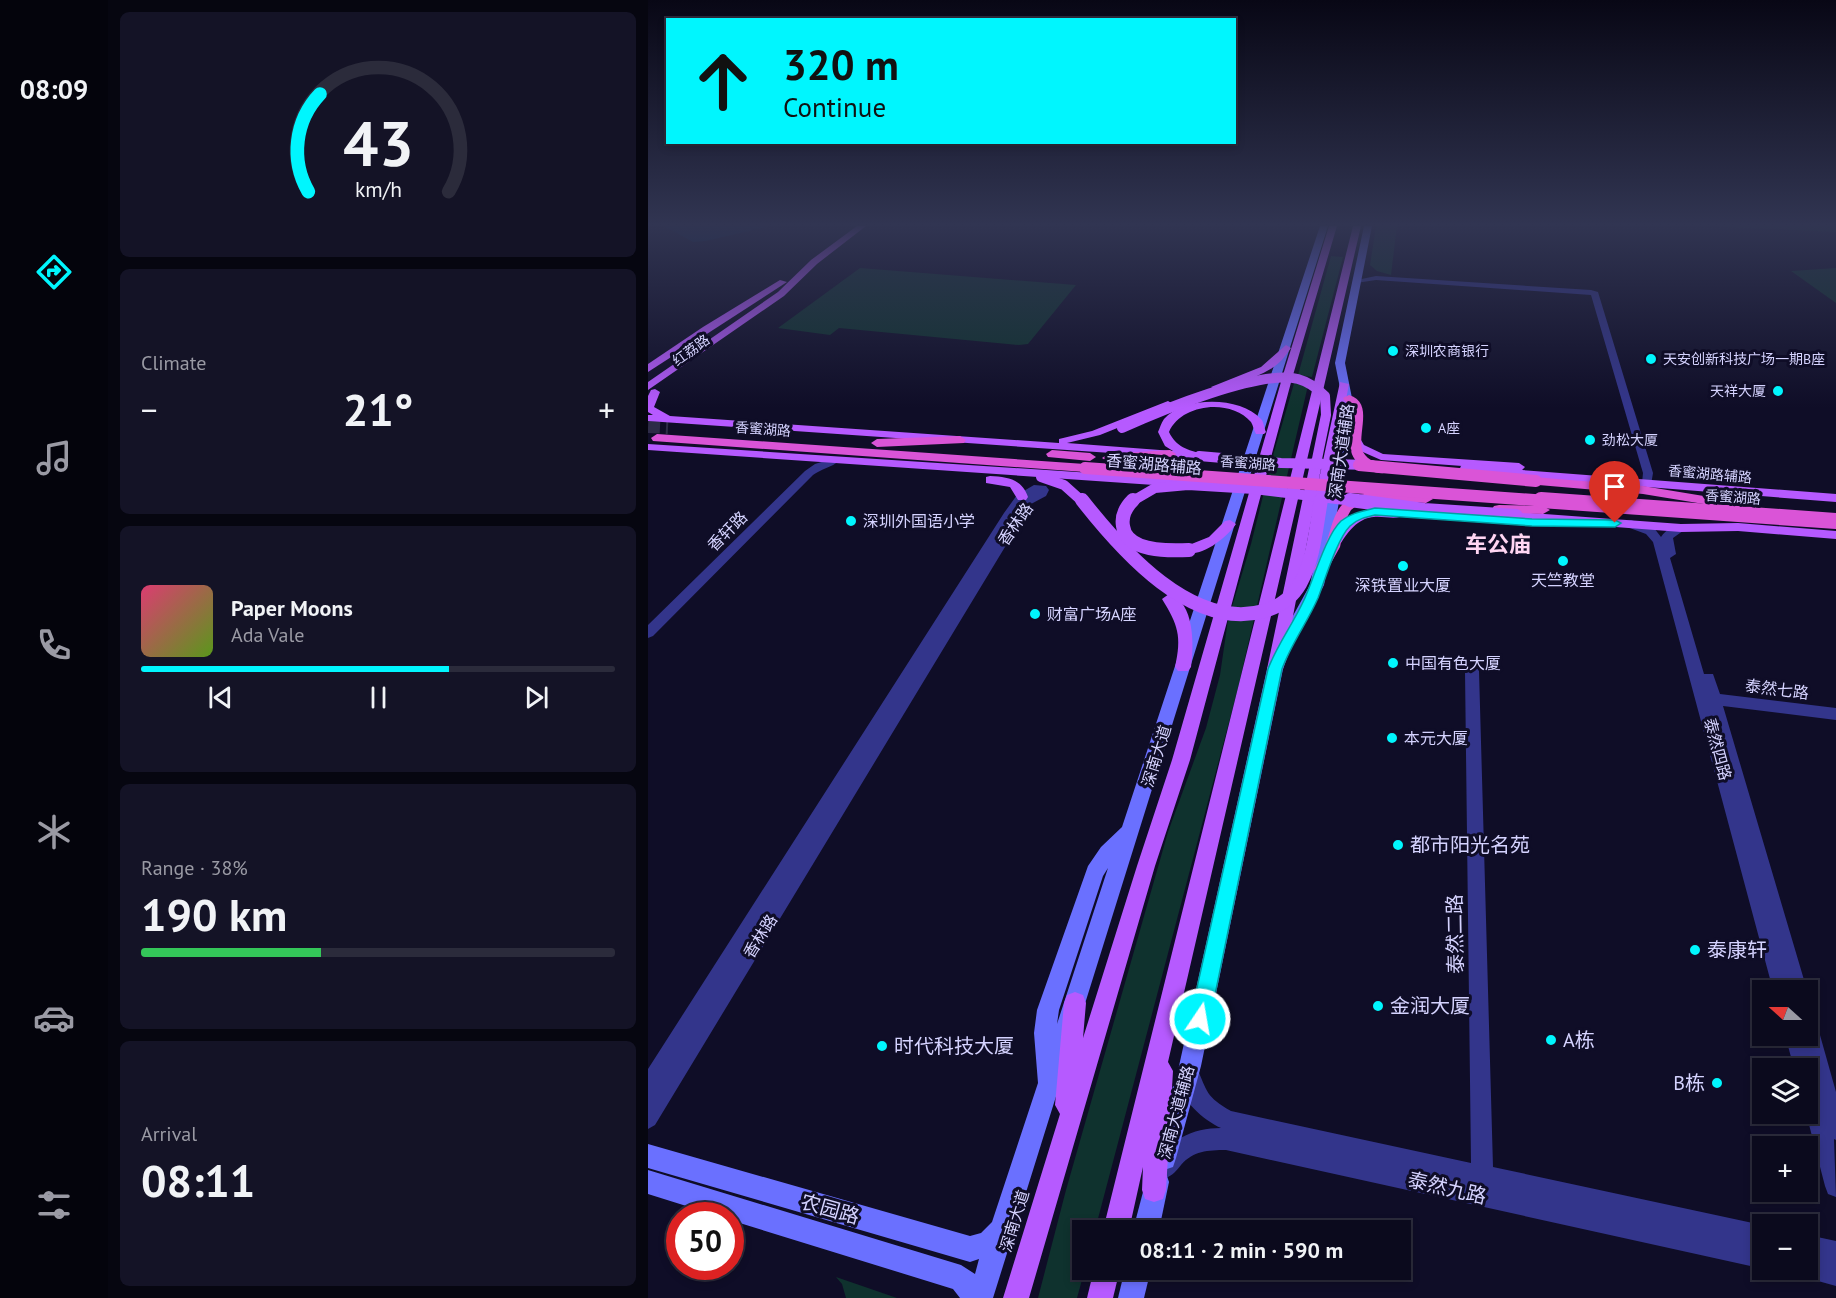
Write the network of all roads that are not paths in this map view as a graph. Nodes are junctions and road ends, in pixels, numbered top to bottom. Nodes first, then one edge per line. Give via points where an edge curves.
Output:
1 (774, 287) edge
2 (777, 287) edge
3 (789, 287) edge
4 (797, 287) edge
5 (1306, 287) edge
6 (1321, 287) edge
7 (1345, 287) edge
8 (1355, 287) edge
9 (1508, 287) edge
10 (1554, 287) edge
11 (1591, 292) junction
12 (713, 338) junction
13 (1286, 348) junction
14 (1325, 359) junction
15 (648, 369) edge
16 (648, 380) edge
17 (1344, 384) junction
18 (650, 393) edge
19 (1349, 398) junction
20 (1339, 412) junction
21 (648, 418) edge
22 (668, 424) junction
23 (648, 426) edge
24 (1119, 426) junction
25 (1260, 432) junction
26 (1354, 437) junction
27 (960, 440) junction
28 (653, 442) edge
29 (877, 442) junction
30 (1018, 443) junction
31 (1046, 445) junction
32 (1170, 454) junction
33 (833, 456) junction
34 (1199, 456) junction
35 (1108, 458) junction
36 (804, 459) junction
37 (1088, 462) junction
38 (899, 465) junction
39 (1359, 465) junction
40 (946, 468) junction
41 (1005, 471) junction
42 (1572, 476) junction
43 (1041, 477) junction
44 (1536, 481) junction
45 (1642, 482) junction
46 (1189, 484) junction
47 (1022, 497) junction
48 (1836, 498) edge
49 (1357, 501) junction
50 (1730, 509) junction
51 (1543, 510) junction
52 (1836, 514) edge
53 (1583, 521) junction
54 (1836, 521) edge
55 (1230, 524) junction
56 (1631, 524) junction
57 (1738, 527) junction
58 (1681, 528) junction
59 (1836, 535) edge
60 (1333, 545) junction
61 (1321, 569) junction
62 (1286, 615) junction
63 (648, 625) edge
64 (648, 633) edge
65 (1183, 667) junction
66 (1275, 669) junction
67 (1472, 670) dead end
68 (1714, 699) junction
69 (1243, 704) junction
70 (1836, 714) edge
71 (1131, 829) junction
72 (1780, 980) edge
73 (1794, 980) edge
74 (1075, 1003) junction
75 (1164, 1032) junction
76 (1813, 1046) edge
77 (1190, 1066) junction
78 (1049, 1084) junction
79 (648, 1088) edge
80 (648, 1118) edge
81 (1818, 1118) edge
82 (1836, 1129) edge
83 (1065, 1136) junction
84 (648, 1156) edge
85 (648, 1182) edge
86 (743, 1183) junction
87 (1482, 1186) junction
88 (1836, 1186) edge
89 (1155, 1191) junction
90 (713, 1202) edge
91 (732, 1202) edge
92 (744, 1212) edge
93 (1118, 1220) edge
94 (1148, 1220) edge
95 (1004, 1225) junction
96 (891, 1227) junction
97 (1752, 1235) edge
98 (1818, 1249) edge
99 (879, 1253) junction
100 (1836, 1253) edge
101 (1752, 1255) edge
102 (1818, 1270) edge
103 (1836, 1274) edge
104 (1104, 1280) edge
105 (1135, 1280) edge
106 (973, 1298) edge
107 (980, 1298) edge
108 (1016, 1298) edge
109 (1100, 1298) edge
110 (1131, 1298) edge

1 - 15 main road, 红荔路
2 - 12 main road, 红荔路
3 - 12 main road, 红荔路
4 - 18 main road, 红荔路
5 - 13 main road
6 - 83 main road, 深南大道 via 1288,375 1181,760
7 - 14 main road
8 - 17 main road, 深南大道辅路 via 1340,363
9 - 11 street
10 - 11 street
11 - 45 street
12 - 16 main road, 红荔路
12 - 18 main road, 红荔路
13 - 24 main road, bridge via 1271,365
13 - 25 main road
14 - 20 main road
14 - 69 main road
17 - 19 main road, 深南大道辅路
17 - 20 main road
18 - 22 main road via 649,408
19 - 26 highway via 1358,410
19 - 61 main road, 深南大道辅路 via 1350,413
20 - 43 main road, bridge via 1307,571 1294,594 1273,609 1243,615 1204,610 1173,591 1099,521 1076,492
21 - 22 main road, 香蜜湖路辅路
22 - 23 main road
22 - 27 main road, 香蜜湖路辅路
22 - 29 highway, 香蜜湖路
24 - 30 main road via 1074,440
24 - 31 main road via 1090,440
24 - 62 main road, bridge via 1246,382 1274,377 1308,382 1325,396 1326,415
25 - 34 main road via 1253,417 1241,409 1216,404 1175,413 1166,424 1166,440 1181,452
25 - 55 main road
26 - 42 main road via 1360,447 1381,457 1529,468
26 - 44 highway, bridge via 1357,455 1363,462 1390,473
27 - 29 highway
27 - 30 main road, 香蜜湖路辅路
28 - 33 highway, 香蜜湖路
28 - 36 main road, 香蜜湖路辅路
29 - 37 highway, 香蜜湖路
30 - 31 main road, 香蜜湖路辅路
31 - 37 main road, 香蜜湖路辅路
32 - 34 main road, 香蜜湖路辅路
32 - 35 highway
32 - 37 main road, 香蜜湖路辅路
33 - 36 main road, 香蜜湖路辅路
33 - 37 highway, 香蜜湖路
33 - 38 main road, 香蜜湖路辅路
33 - 40 highway
33 - 64 street, 香轩路 via 809,473
34 - 39 main road, 香蜜湖路辅路, bridge
35 - 37 highway, 香蜜湖路
35 - 50 highway, 香蜜湖路
36 - 63 street, 香轩路 via 804,472
37 - 41 main road, 香蜜湖路辅路
37 - 46 main road, 香蜜湖路辅路, bridge
37 - 50 highway, 香蜜湖路, bridge
38 - 40 main road, 香蜜湖路辅路
38 - 47 main road via 940,476 1011,482 1019,487
39 - 42 main road, 香蜜湖路辅路, bridge
39 - 44 highway, bridge
40 - 41 main road, 香蜜湖路辅路
41 - 43 main road
42 - 45 main road, 香蜜湖路辅路
43 - 65 main road, bridge via 1068,493 1091,525 1182,616 1187,652
44 - 50 highway via 1643,490
45 - 48 main road, 香蜜湖路辅路
46 - 49 main road, 香蜜湖路辅路, bridge
46 - 55 main road, bridge via 1160,487 1138,496 1125,510 1122,524 1129,537 1158,550 1188,550 1214,540
47 - 79 street, 香林路
47 - 80 street, 香林路 via 1035,488 1044,490 1027,502
49 - 51 highway, bridge
49 - 53 main road, 香蜜湖路辅路, bridge
50 - 51 highway, bridge via 1660,515
50 - 52 highway, 香蜜湖路
50 - 54 highway, 香蜜湖路, bridge
51 - 60 highway via 1375,496 1353,502 1342,512
52 - 57 main road via 1787,514
53 - 56 main road, 香蜜湖路辅路
53 - 60 main road via 1532,522 1375,511 1344,524
55 - 65 main road
56 - 58 main road, 香蜜湖路辅路
56 - 72 street, 泰然四路 via 1650,531 1659,541
57 - 58 main road, 香蜜湖路辅路
57 - 59 main road, 香蜜湖路辅路
58 - 68 street, 泰然四路 via 1670,534 1667,543
60 - 61 highway
61 - 66 main road, 深南大道辅路 via 1311,600
62 - 66 main road
62 - 69 main road
65 - 71 main road
66 - 77 main road, 深南大道辅路
67 - 87 street, 泰然二路
68 - 70 street, 泰然七路
68 - 73 street, 泰然四路
69 - 75 main road
71 - 74 main road
71 - 78 main road via 1095,872 1048,1010 1045,1058
74 - 78 main road
74 - 83 main road
75 - 89 main road
75 - 93 main road
76 - 82 street
77 - 87 street, 泰然九路 via 1190,1080 1200,1101 1209,1111 1229,1121
77 - 89 main road, 深南大道辅路
78 - 95 main road
81 - 88 street
83 - 108 main road, 深南大道
84 - 86 main road, 农园路
85 - 90 main road, 农园路
86 - 91 main road
86 - 96 main road, 农园路
87 - 89 street, 泰然九路 via 1212,1138 1198,1140 1174,1156
87 - 97 street, 泰然九路
87 - 101 street, 泰然九路
89 - 94 main road, 深南大道辅路
92 - 99 main road, 农园路
95 - 96 main road, 农园路 via 989,1244 970,1249
95 - 107 main road
96 - 99 main road via 888,1246
98 - 100 street
99 - 106 main road, 农园路 via 961,1278
102 - 103 street
104 - 109 main road
105 - 110 main road

